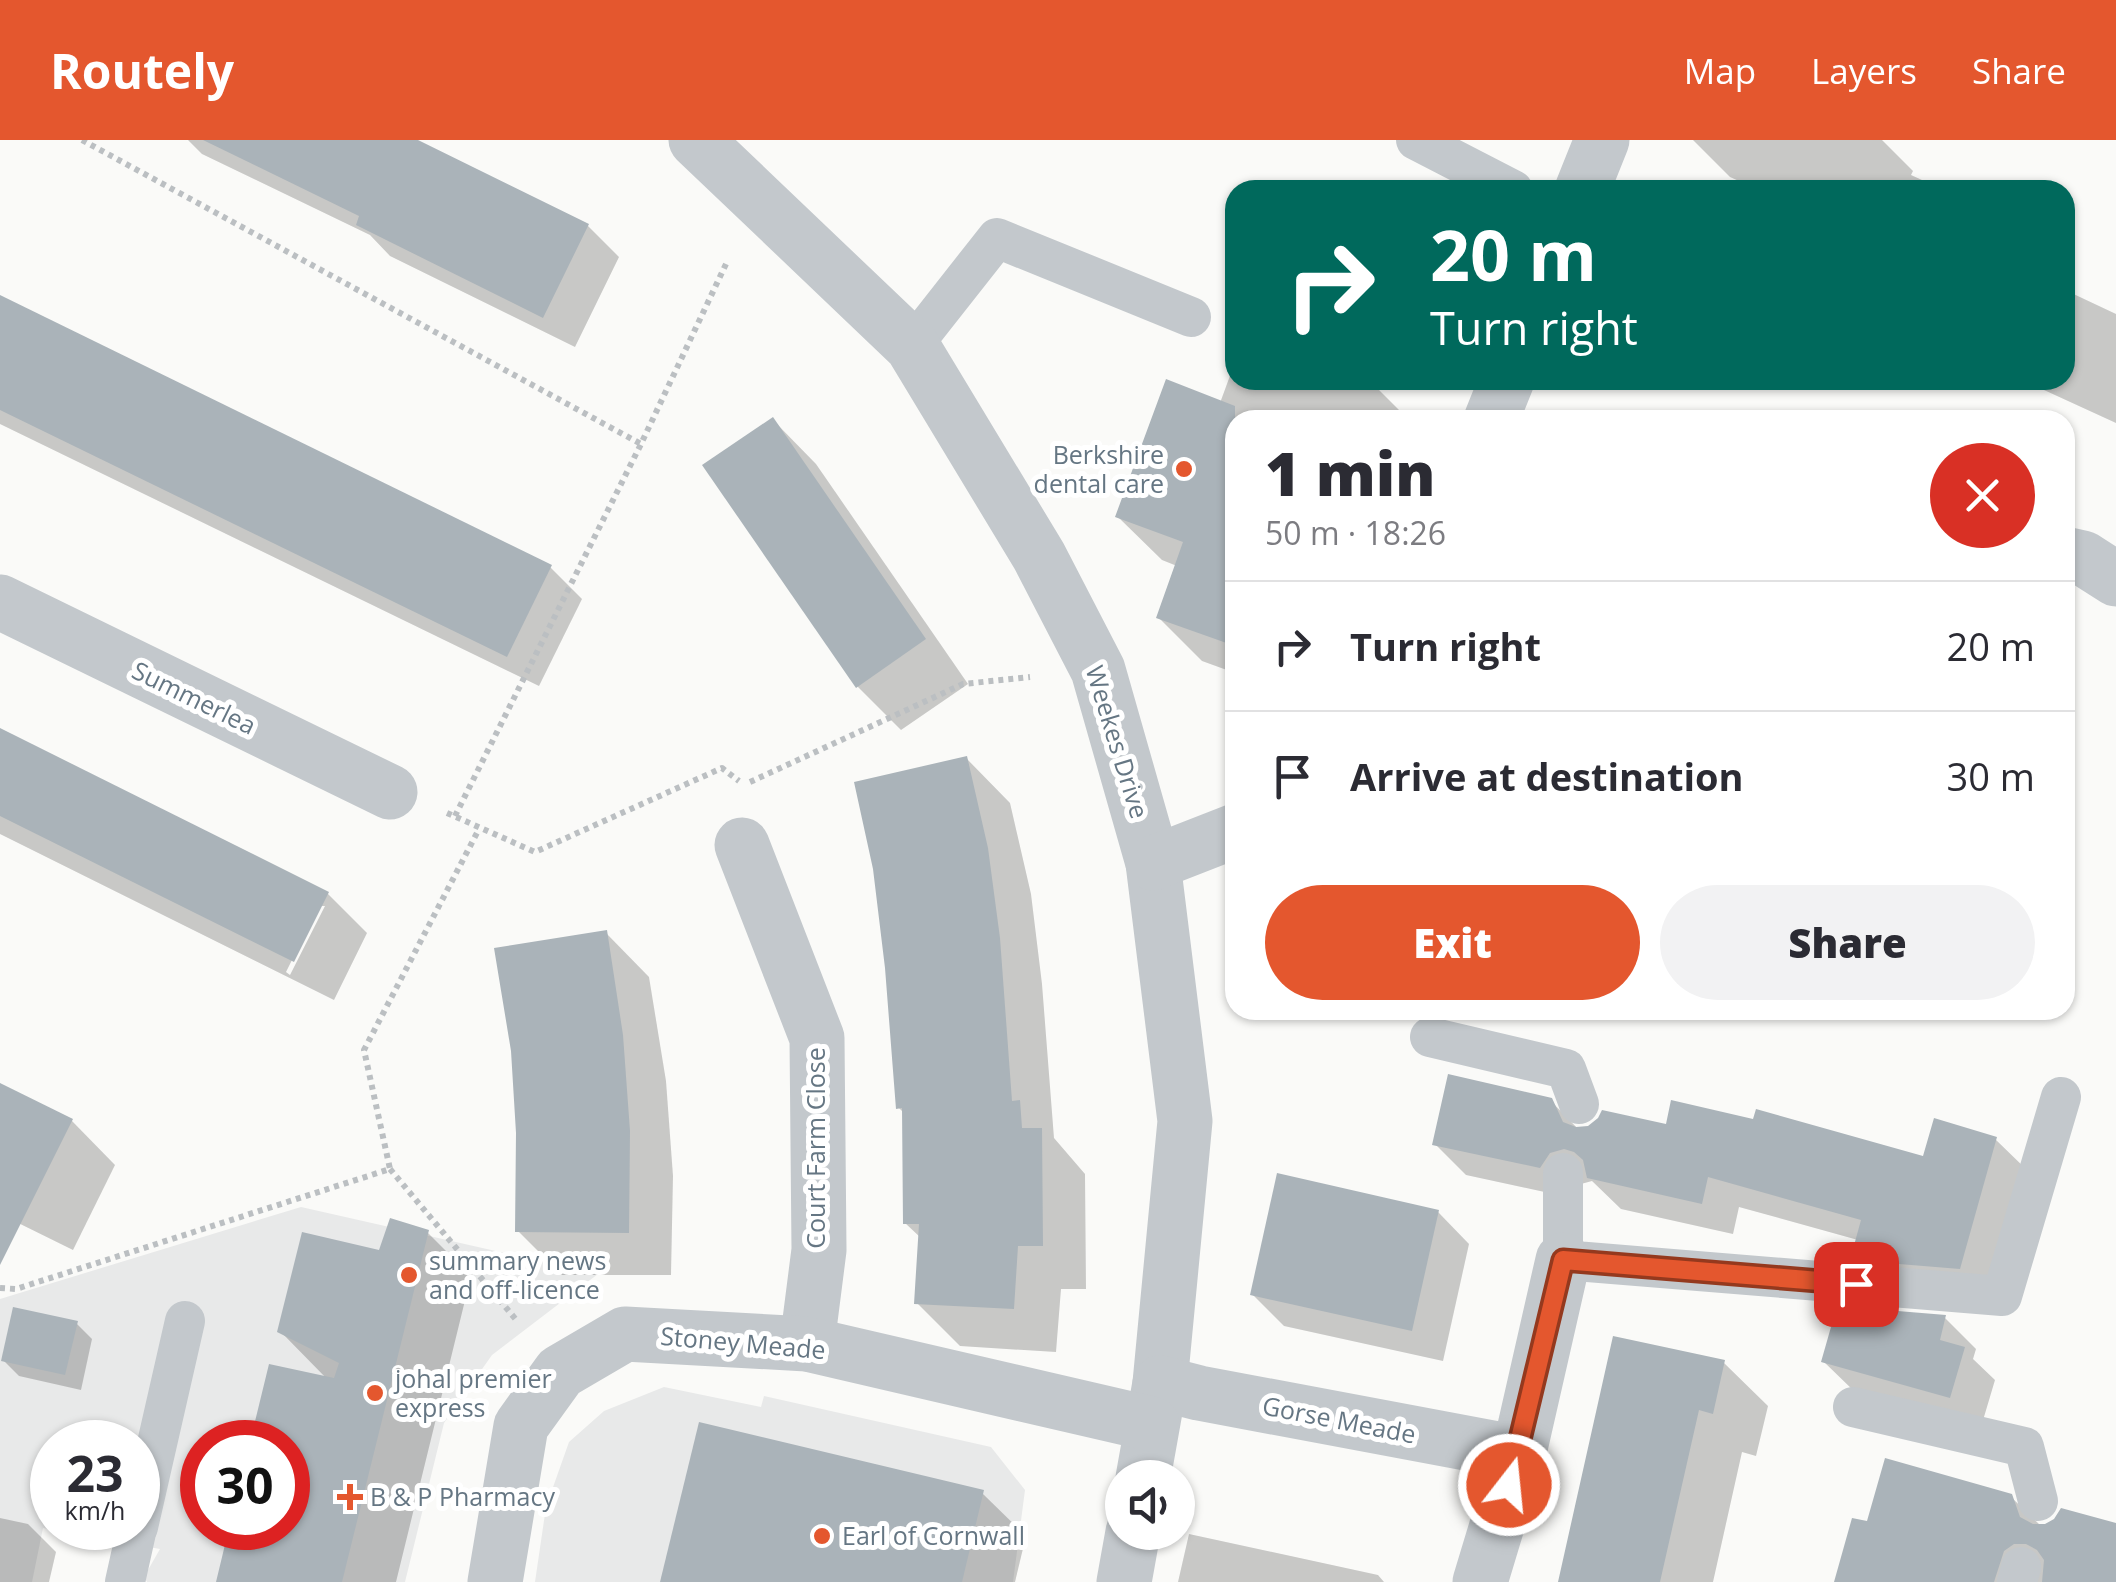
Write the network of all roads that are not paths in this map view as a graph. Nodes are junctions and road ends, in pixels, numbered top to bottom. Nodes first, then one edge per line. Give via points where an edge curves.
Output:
1 (696, 140) edge
2 (1416, 140) edge
3 (1602, 140) edge
4 (1494, 180) edge
5 (1586, 180) edge
6 (1190, 316) dead end
7 (912, 346) junction
8 (2075, 556) edge
9 (2116, 579) edge
10 (0, 602) edge
11 (390, 792) road end
12 (1225, 834) edge
13 (742, 845) dead end
14 (1154, 864) junction
15 (1430, 1037) dead end
16 (2060, 1097) dead end
17 (1579, 1104) dead end
18 (1563, 1173) dead end
19 (1563, 1260) junction
20 (185, 1321) dead end
21 (808, 1344) junction
22 (1156, 1403) junction
23 (1853, 1407) dead end
24 (160, 1431) edge
25 (1519, 1453) junction
26 (1146, 1460) edge
27 (2038, 1501) dead end
28 (133, 1550) edge
29 (1130, 1550) edge
30 (125, 1582) edge
31 (496, 1582) edge
32 (1124, 1582) edge
33 (1480, 1582) edge

1 - 7 street, Weekes Drive
2 - 4 lane
3 - 5 street
6 - 7 lane via 997,238
7 - 14 street, Weekes Drive via 1039,556 1098,670
8 - 9 street
10 - 11 street, Summerlea
12 - 14 street
13 - 21 street, Court Farm Close via 817,1038 818,1250
14 - 22 street, Weekes Drive via 1185,1121
15 - 17 lane via 1566,1069
16 - 19 lane via 2002,1296
18 - 19 lane
19 - 25 street
20 - 24 lane
21 - 22 street, Stoney Meade
21 - 31 street, Stoney Meade via 625,1334 560,1372 521,1426
22 - 25 street, Gorse Meade via 1199,1394
22 - 26 street, Weekes Drive
23 - 27 lane via 2024,1447
25 - 33 street
28 - 30 lane
29 - 32 street

